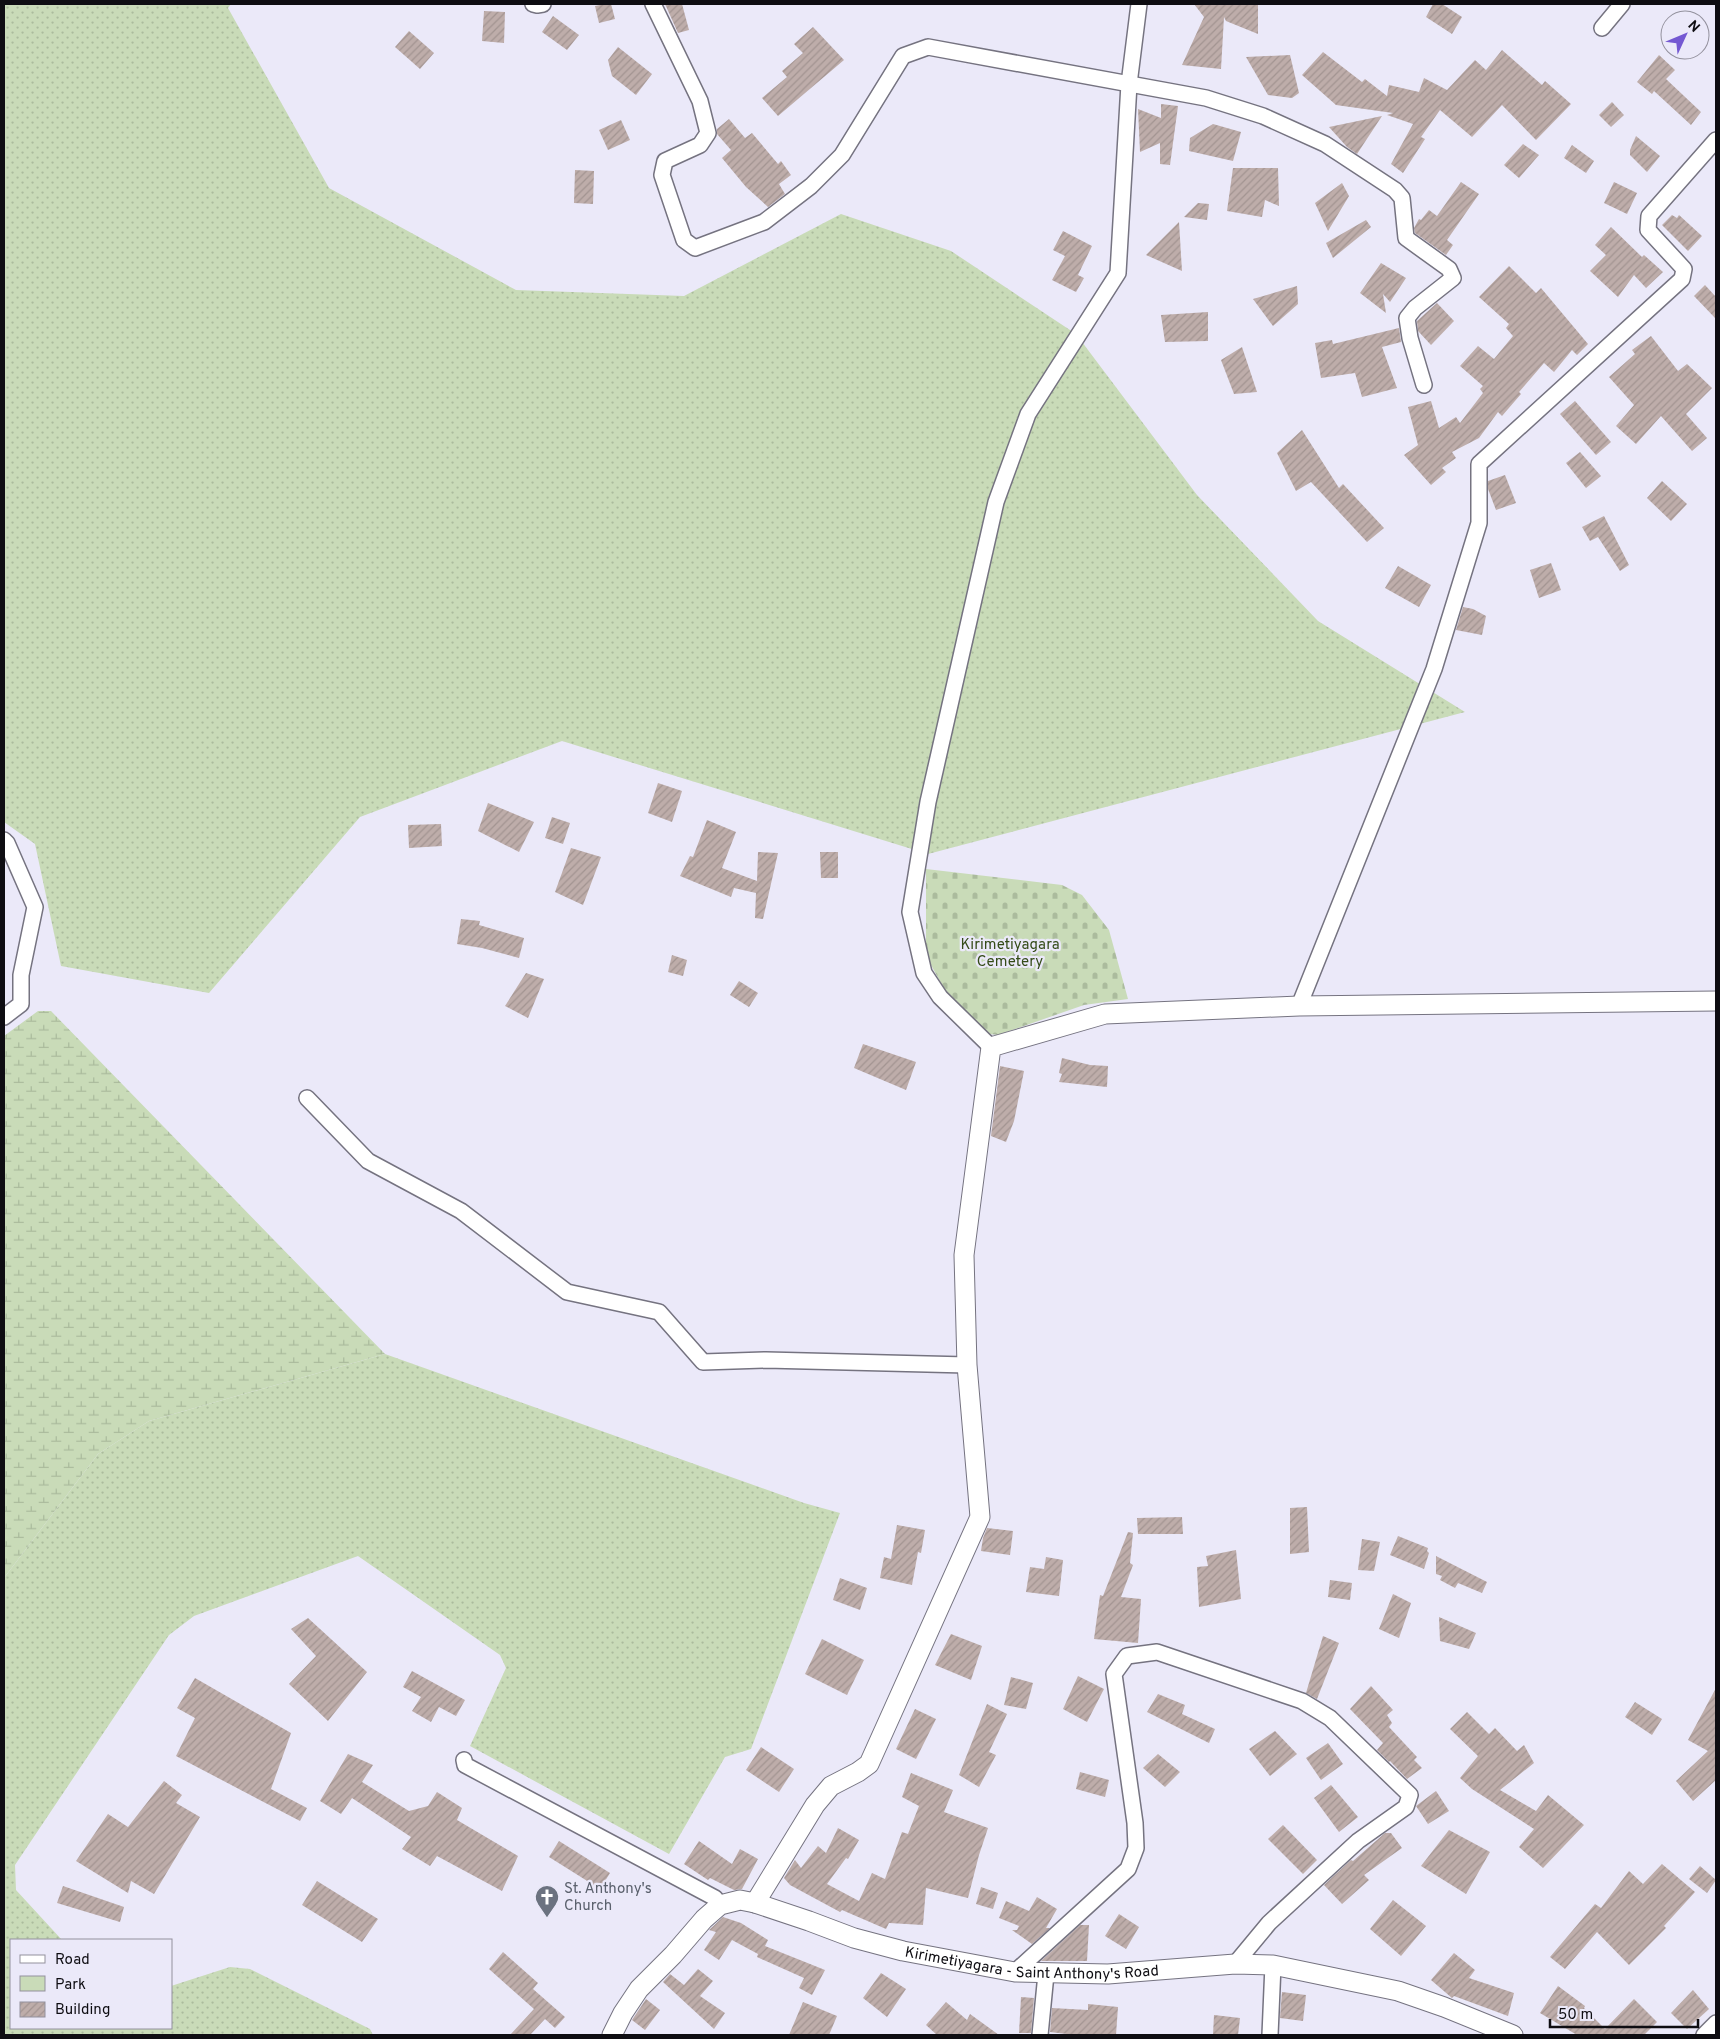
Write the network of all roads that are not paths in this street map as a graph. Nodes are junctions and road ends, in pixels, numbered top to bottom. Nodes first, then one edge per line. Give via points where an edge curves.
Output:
1 (533, 4) edge
2 (543, 4) edge
3 (653, 4) edge
4 (1139, 4) edge
5 (1622, 4) edge
6 (1602, 28) dead end
7 (1129, 84) junction
8 (1716, 140) edge
9 (1424, 385) dead end
10 (4, 840) edge
11 (1716, 1001) edge
12 (1299, 1006) junction
13 (4, 1017) edge
14 (991, 1047) junction
15 (307, 1098) dead end
16 (966, 1365) junction
17 (464, 1760) dead end
18 (755, 1903) junction
19 (720, 1905) junction
20 (1236, 1964) junction
21 (1273, 1964) junction
22 (1015, 1972) junction
23 (1046, 1974) junction
24 (1716, 2023) edge
25 (612, 2035) edge
26 (1040, 2035) edge
27 (1270, 2035) edge
28 (1513, 2035) edge
29 (1704, 2035) edge

1 - 2 street
3 - 7 street via 700,102 708,133 700,145 665,162 662,175 684,240 695,248 764,222 811,186 842,155 903,56 928,48
4 - 7 street
5 - 6 street
7 - 9 street via 1206,98 1263,116 1325,144 1395,190 1402,198 1406,238 1450,269 1452,278 1407,318
7 - 14 street via 1118,274 1028,414 996,502 928,802 910,912 924,973 940,998
8 - 12 street via 1649,216 1648,230 1684,269 1682,279 1479,464 1479,524 1434,669
10 - 13 street via 35,907 21,975 21,1004
11 - 12 street
12 - 14 street via 1105,1014
14 - 16 street via 964,1255
15 - 16 street via 368,1161 461,1211 567,1292 659,1312 703,1362 766,1360
16 - 18 street via 980,1517 869,1764 831,1786 816,1804
17 - 19 street via 465,1765 715,1898
18 - 19 street, Kirimetiyagara - Saint Anthony's Road via 740,1900
18 - 22 street, Kirimetiyagara - Saint Anthony's Road via 854,1938 903,1951
19 - 25 street via 639,1989
20 - 21 street, Kirimetiyagara - Saint Anthony's Road
20 - 22 street via 1269,1923 1358,1841 1406,1807 1410,1795 1330,1718 1302,1701 1157,1652 1127,1656 1114,1674 1135,1823 1136,1848 1128,1869
20 - 23 street, Kirimetiyagara - Saint Anthony's Road via 1108,1974
21 - 27 street
21 - 28 street, Kirimetiyagara - Saint Anthony's Road via 1398,1991
22 - 23 street, Kirimetiyagara - Saint Anthony's Road
23 - 26 street
24 - 29 street

